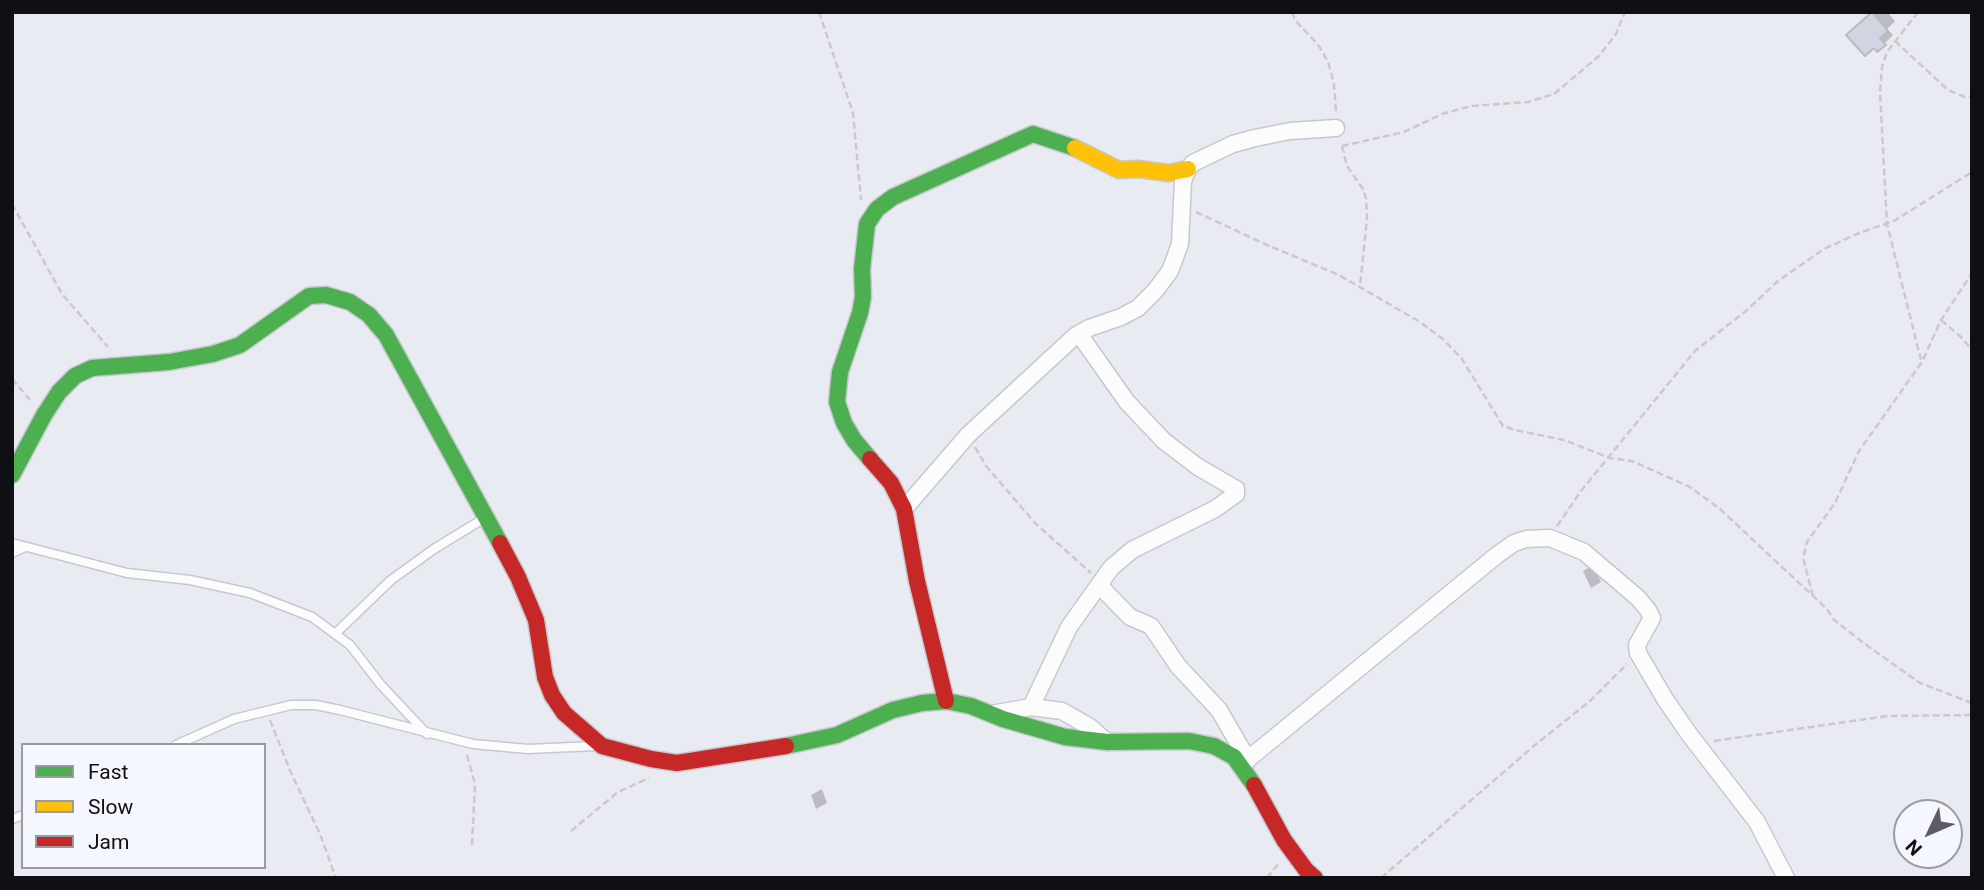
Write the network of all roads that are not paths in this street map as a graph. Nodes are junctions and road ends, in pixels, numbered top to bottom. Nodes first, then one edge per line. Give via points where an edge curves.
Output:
1 (1336, 128) road end
2 (1188, 169) junction
3 (1079, 334) junction
4 (12, 475) edge
5 (904, 509) junction
6 (486, 518) junction
7 (12, 544) edge
8 (25, 547) junction
9 (12, 554) edge
10 (1099, 584) junction
11 (335, 634) junction
12 (946, 701) junction
13 (1031, 707) junction
14 (991, 714) junction
15 (427, 734) junction
16 (1107, 742) junction
17 (180, 743) edge
18 (602, 746) junction
19 (1245, 763) junction
20 (1314, 878) edge
21 (1786, 878) edge

1 - 2 street via 1290,131 1233,144
2 - 3 street via 1180,205 1180,244 1170,271 1138,308
2 - 5 street via 1169,173 1119,170 1067,144 1033,134 893,197 877,209 867,224 863,297 840,372 837,402 854,440 891,483
3 - 5 street via 968,435
3 - 10 street via 1127,402 1164,441 1236,489 1236,494 1214,509 1132,550
4 - 6 street via 44,415 75,376 92,368 213,354 240,345 309,296 326,295 350,302 386,335
5 - 12 street
6 - 11 lane via 391,580
6 - 18 street via 536,620 552,695 564,713
7 - 8 lane
8 - 9 lane
8 - 11 lane via 127,573 250,593 313,617
10 - 13 street via 1069,626
10 - 19 street via 1130,617 1151,626 1178,666 1219,710
11 - 15 lane via 350,645
12 - 14 street
12 - 18 street via 893,710 837,735 806,743 677,763
13 - 14 street
13 - 16 street via 1062,711
14 - 16 street via 1065,737
15 - 17 lane via 316,705 291,705 234,719
15 - 18 lane via 528,749
16 - 19 street via 1189,741 1214,746
19 - 20 street via 1284,840
19 - 21 street via 1497,555 1525,539 1549,538 1584,552 1648,610 1652,618 1637,645 1638,653 1665,699 1757,822

